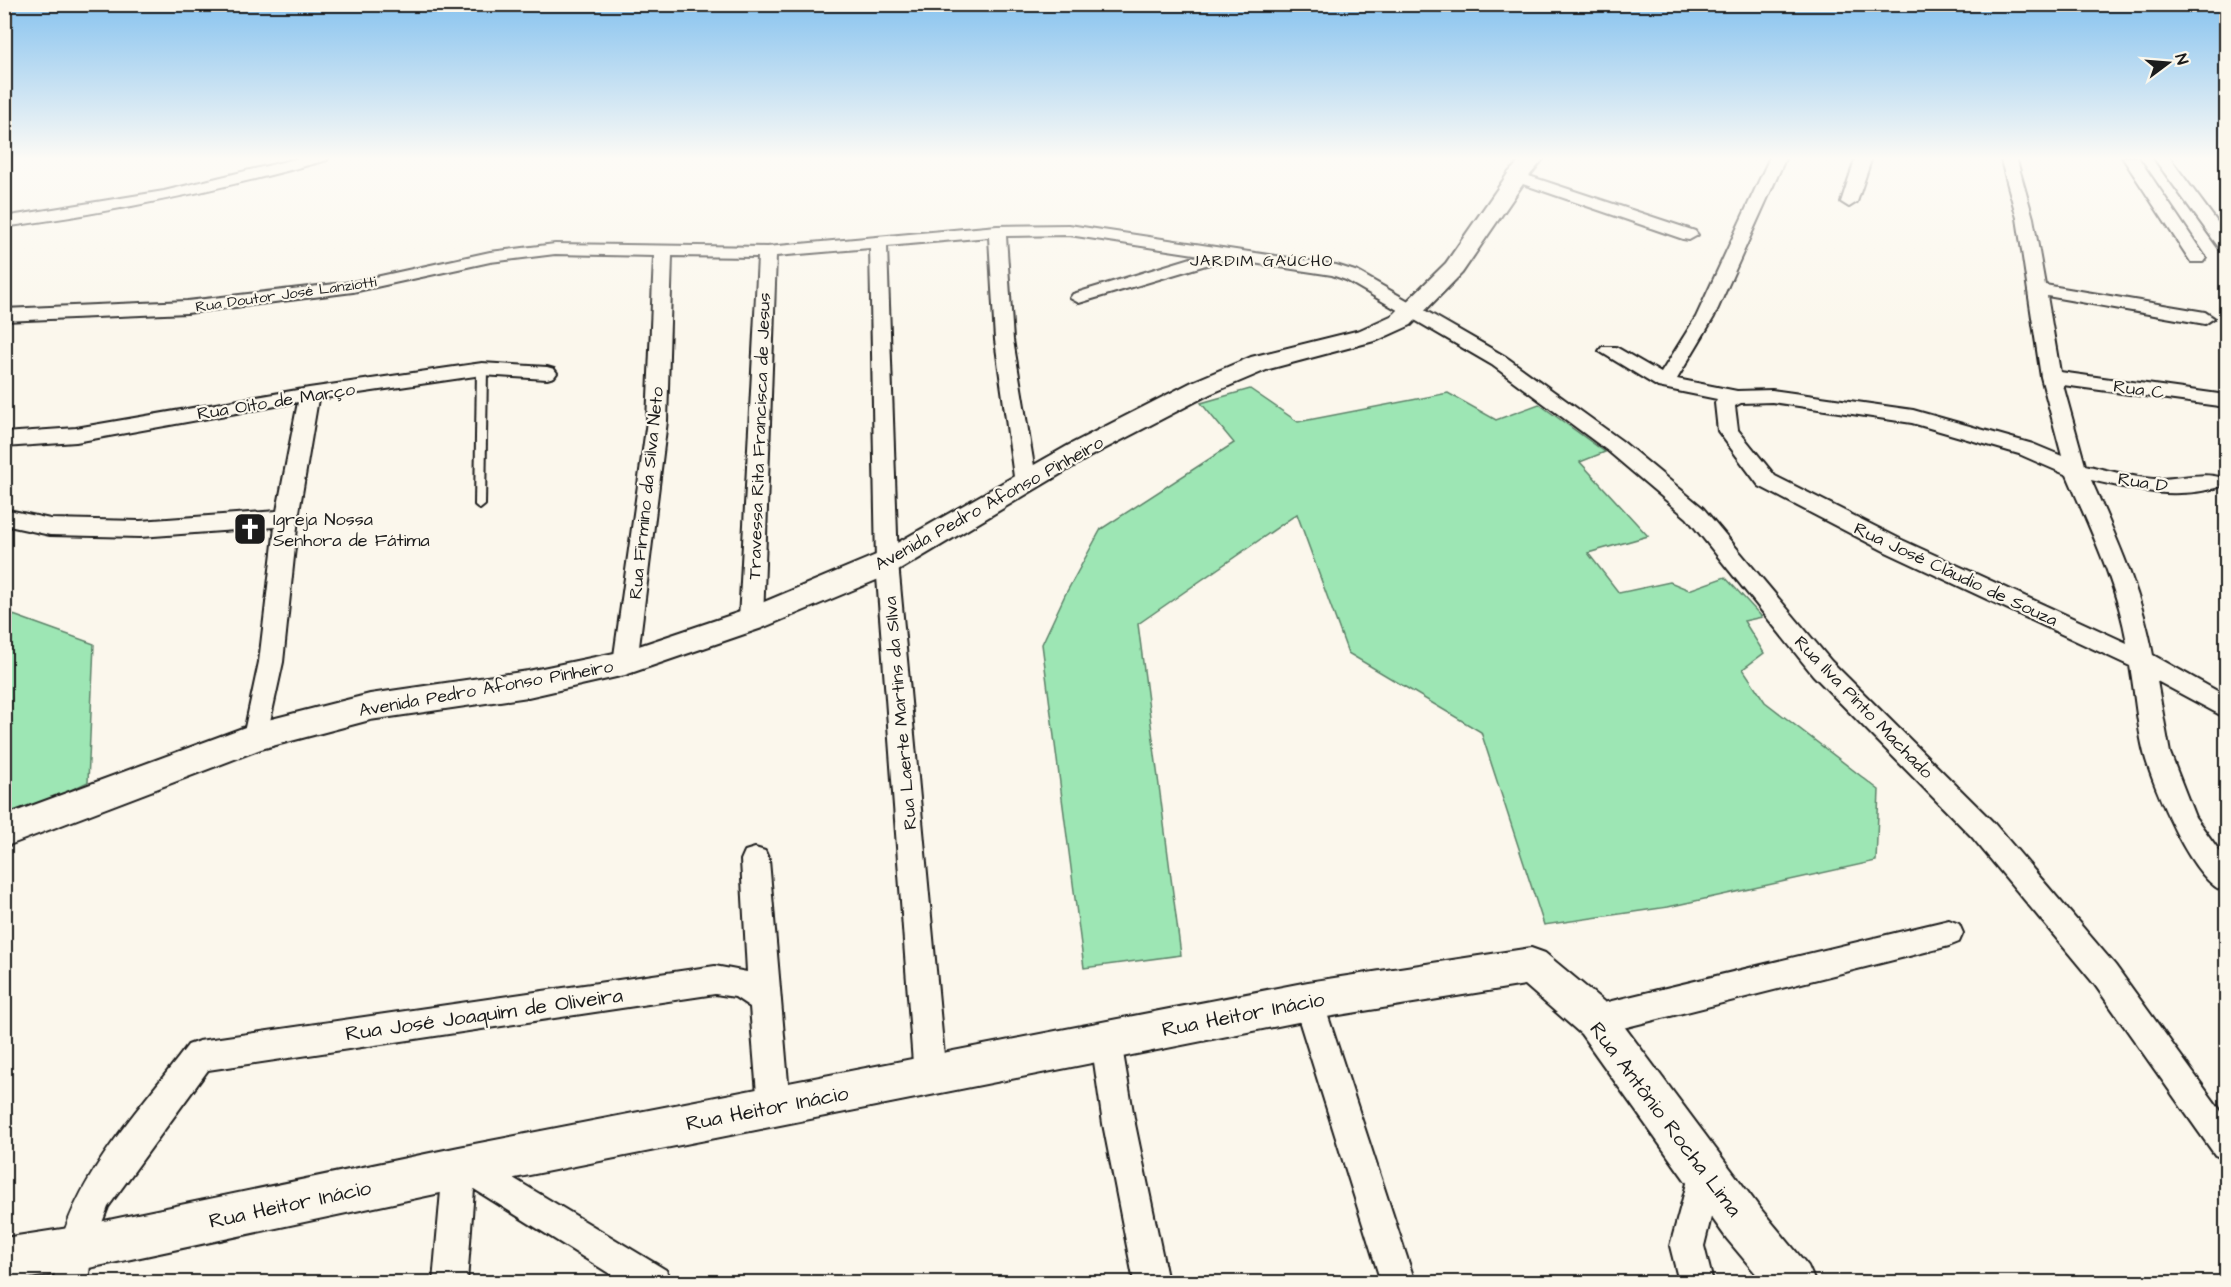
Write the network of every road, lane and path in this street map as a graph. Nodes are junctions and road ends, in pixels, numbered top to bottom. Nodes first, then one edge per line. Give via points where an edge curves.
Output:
1 (36, 217) edge
2 (1491, 217) edge
3 (1636, 217) edge
4 (1751, 217) edge
5 (2025, 217) edge
6 (2170, 217) edge
7 (2205, 217) edge
8 (4, 222) edge
9 (997, 231) junction
10 (1689, 235) dead end
11 (878, 240) junction
12 (2226, 245) edge
13 (663, 250) junction
14 (767, 252) junction
15 (1227, 253) junction
16 (2197, 258) dead end
17 (2036, 289) junction
18 (1079, 298) dead end
19 (1414, 311) junction
20 (4, 315) edge
21 (2205, 318) dead end
22 (1609, 351) dead end
23 (482, 369) junction
24 (547, 373) dead end
25 (2051, 377) junction
26 (1665, 383) junction
27 (309, 394) junction
28 (1731, 400) junction
29 (2226, 401) edge
30 (4, 440) edge
31 (2076, 470) junction
32 (2211, 482) dead end
33 (1026, 484) junction
34 (480, 505) dead end
35 (4, 517) edge
36 (287, 518) junction
37 (887, 563) junction
38 (751, 620) junction
39 (2141, 660) junction
40 (625, 663) junction
41 (2226, 708) edge
42 (256, 737) junction
43 (4, 832) edge
44 (755, 860) dead end
45 (2226, 880) edge
46 (1949, 933) dead end
47 (1531, 966) joint
48 (764, 1000) junction
49 (1308, 1001) junction
50 (1595, 1020) junction
51 (1106, 1041) junction
52 (930, 1077) junction
53 (774, 1106) junction
54 (2226, 1144) edge
55 (463, 1167) junction
56 (1706, 1172) junction
57 (4, 1261) edge
58 (73, 1266) edge
59 (450, 1282) edge
60 (654, 1282) edge
61 (1151, 1282) edge
62 (1398, 1282) edge
63 (1696, 1282) edge
64 (1792, 1282) edge

1 - 8 street
2 - 19 street, Avenida Pedro Afonso Pinheiro via 1454,268
3 - 10 street
4 - 26 street via 1705,317
5 - 17 street
6 - 16 street
7 - 12 street
9 - 11 street, Rua Doutor José Lanziotti
9 - 15 street, Rua Doutor José Lanziotti via 1069,230
9 - 33 street via 1004,340
11 - 14 street, Rua Doutor José Lanziotti
11 - 37 street, Rua Laerte Martins da SIlva
13 - 14 street, Rua Doutor José Lanziotti
13 - 20 street, Rua Doutor José Lanziotti via 555,249 490,256 353,287 187,307
13 - 40 street, Rua Firmino da Silva Neto via 657,421
14 - 38 street, Travessa Rita Francisca de Jesus
15 - 18 street
15 - 19 street, Rua Doutor José Lanziotti via 1336,270
17 - 21 street
17 - 25 street
19 - 33 street, Avenida Pedro Afonso Pinheiro via 1369,335 1260,363 1201,388 1079,451
19 - 54 street, Rua Ilva Pinto Machado via 1499,361 1615,446 1695,513 1822,668 1982,830 2032,888 2105,975
22 - 26 street, Rua D
23 - 24 street, Rua Oito de Março
23 - 27 street, Rua Oito de Março
23 - 34 lane
25 - 29 street, Rua C
25 - 31 street
26 - 28 street, Rua D
27 - 30 street, Rua Oito de Março via 76,435
27 - 36 street
28 - 31 street, Rua D via 1772,396 1913,417 2026,449
28 - 39 street, Rua José Cláudio de Souza via 1728,431 1767,481 1894,546
31 - 32 street, Rua D via 2151,486 2177,488
31 - 39 street via 2114,559 2135,621
33 - 37 street, Avenida Pedro Afonso Pinheiro
35 - 36 street via 50,527 140,528
36 - 42 street via 271,662
37 - 38 street, Avenida Pedro Afonso Pinheiro
37 - 52 street, Rua Laerte Martins da SIlva
38 - 40 street, Avenida Pedro Afonso Pinheiro
39 - 41 street, Rua José Cláudio de Souza
39 - 45 street via 2157,753 2172,793 2184,823
40 - 42 street, Avenida Pedro Afonso Pinheiro via 528,684 370,706
42 - 43 street, Avenida Pedro Afonso Pinheiro
44 - 48 street
46 - 50 street
47 - 49 street, Rua Heitor Inácio
47 - 50 street, Rua Antônio Rocha Lima
48 - 53 street
48 - 58 street, Rua José Joaquim de Oliveira via 741,984 715,980 199,1056 95,1197
49 - 51 street, Rua Heitor Inácio
49 - 62 street
50 - 56 street, Rua Antônio Rocha Lima
51 - 52 street, Rua Heitor Inácio
51 - 61 street
52 - 53 street, Rua Heitor Inácio
53 - 55 street, Rua Heitor Inácio
55 - 58 street, Rua Heitor Inácio
55 - 59 street
55 - 60 street
56 - 63 street via 1687,1246
56 - 64 street, Rua Antônio Rocha Lima
57 - 58 street, Rua Heitor Inácio

